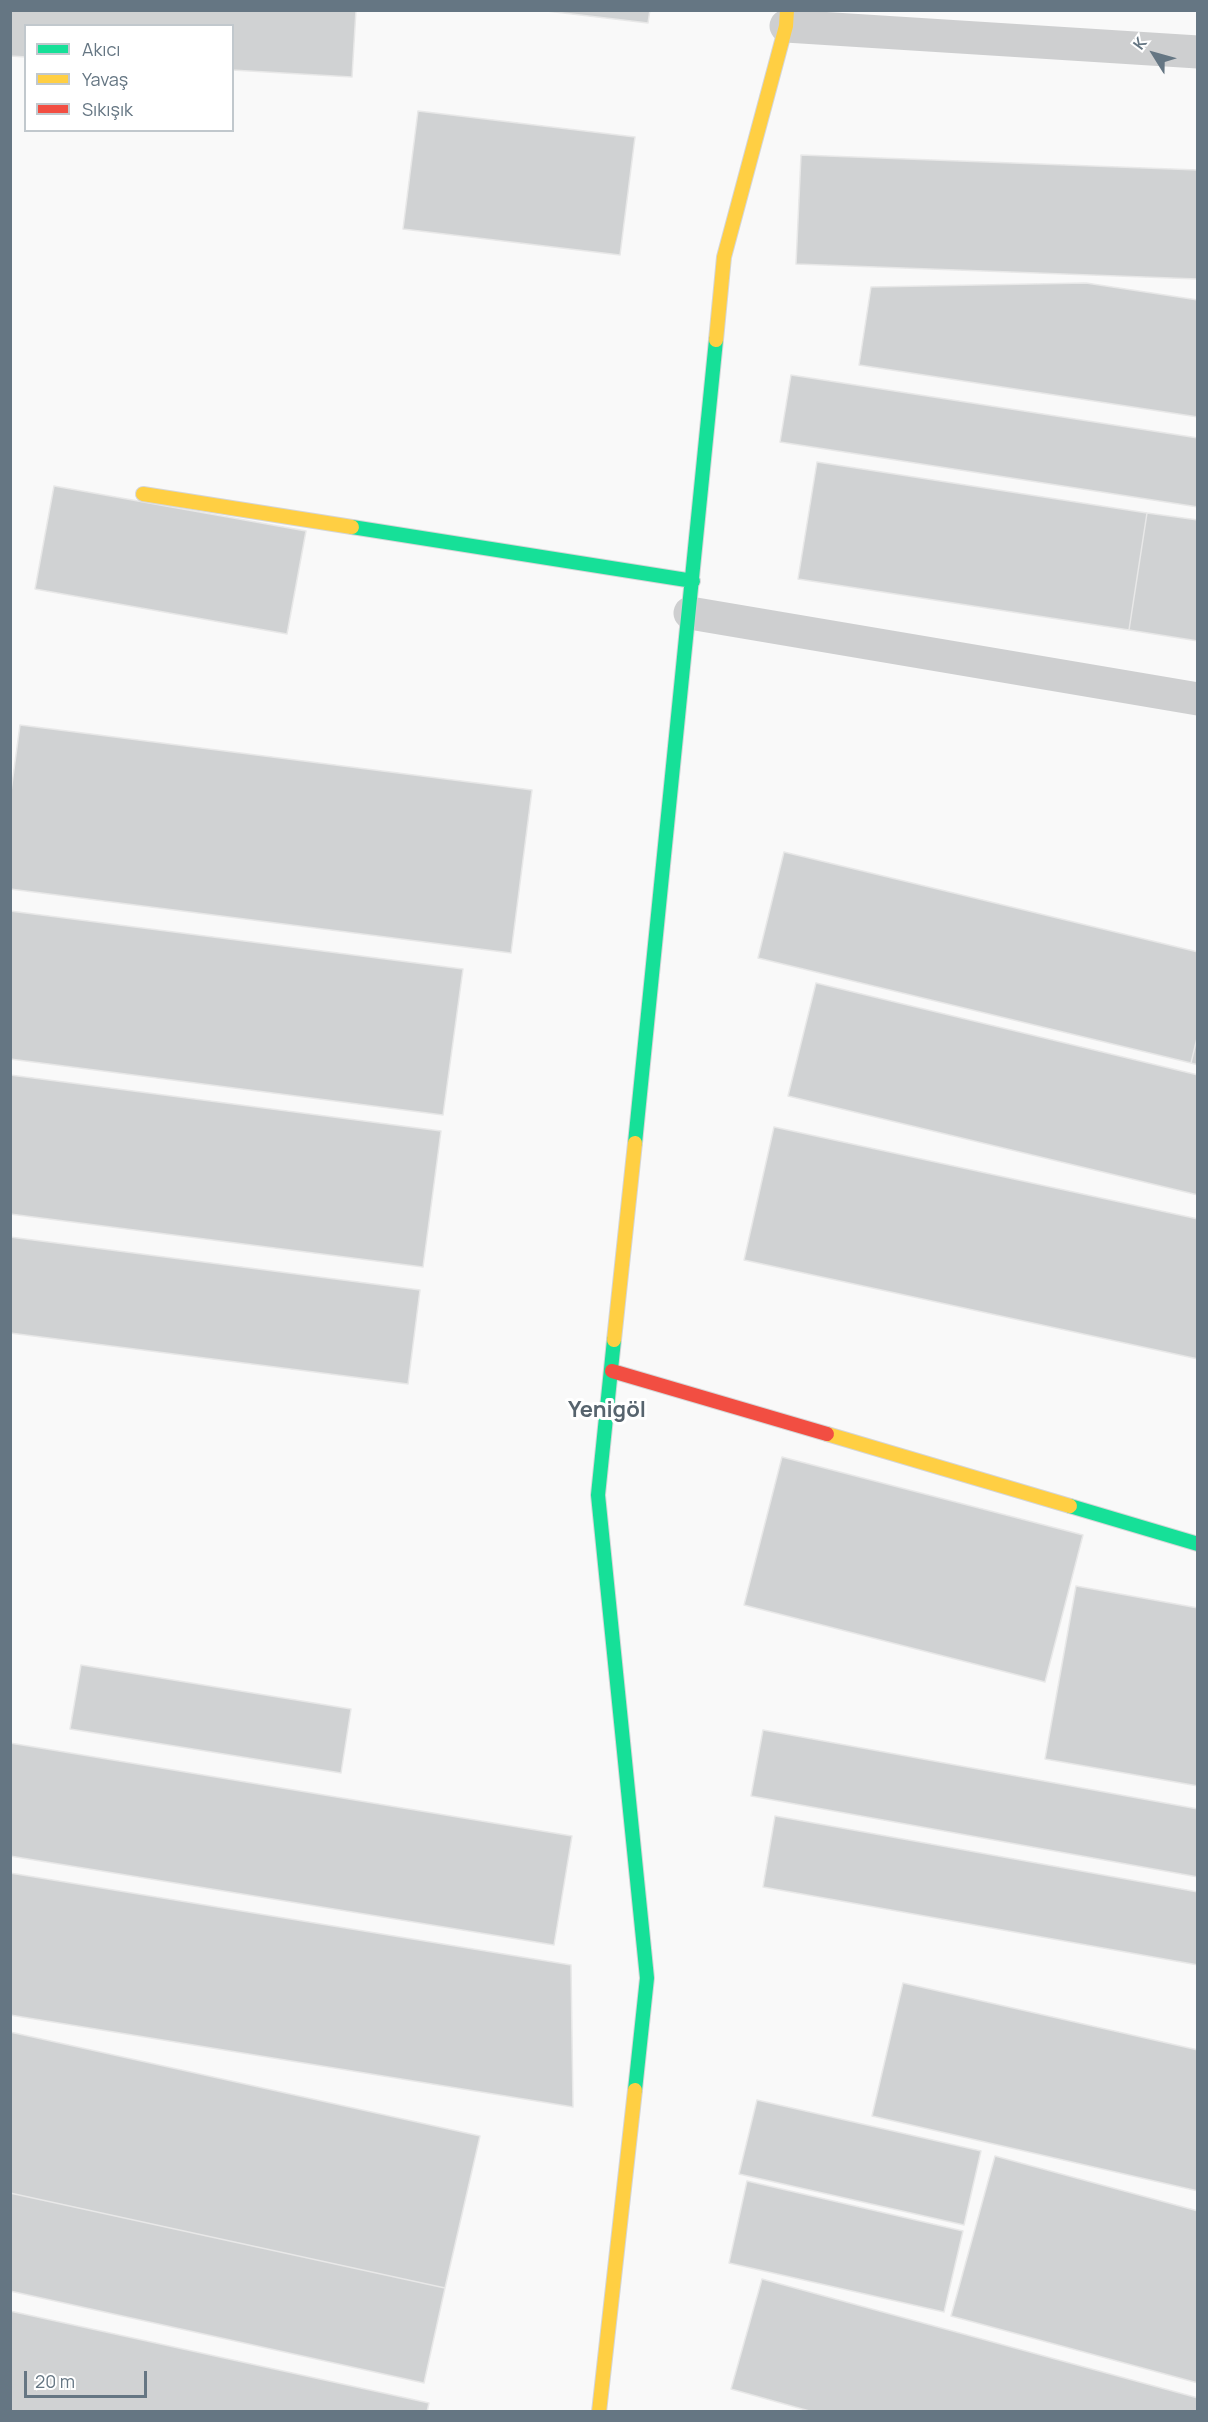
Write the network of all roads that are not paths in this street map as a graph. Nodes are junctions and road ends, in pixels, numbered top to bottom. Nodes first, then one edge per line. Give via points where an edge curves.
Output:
1 (787, 18) edge
2 (1197, 52) edge
3 (143, 494) dead end
4 (693, 581) junction
5 (690, 614) junction
6 (1197, 699) edge
7 (612, 1371) junction
8 (1197, 1544) edge
9 (599, 2412) edge

1 - 2 street
1 - 4 street via 723,257
3 - 4 street
4 - 5 street
5 - 6 street
5 - 7 street
7 - 8 street
7 - 9 street via 598,1495 647,1978

